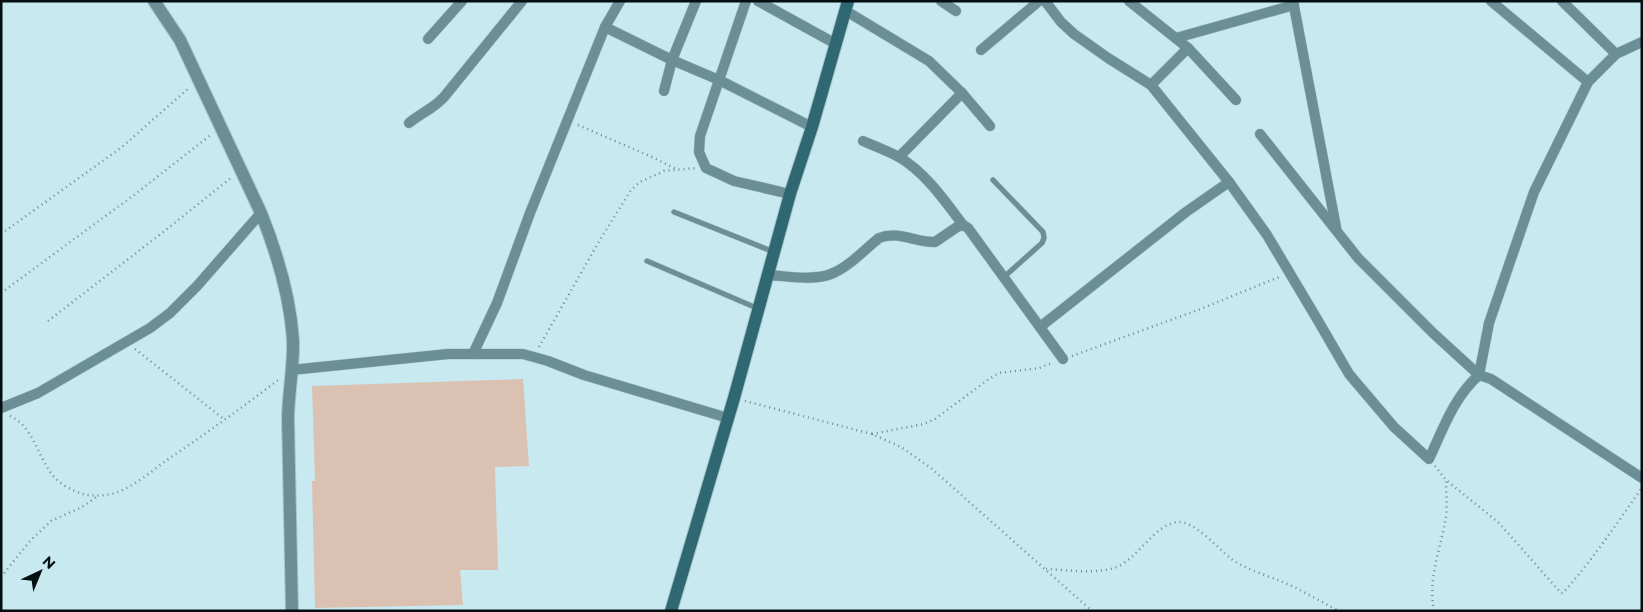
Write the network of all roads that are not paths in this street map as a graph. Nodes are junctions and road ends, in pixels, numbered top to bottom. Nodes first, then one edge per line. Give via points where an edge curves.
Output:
1 (154, 1) edge
2 (462, 1) edge
3 (522, 1) edge
4 (620, 1) edge
5 (696, 1) edge
6 (746, 1) edge
7 (758, 1) edge
8 (941, 1) edge
9 (1039, 1) edge
10 (1045, 1) edge
11 (1129, 1) edge
12 (1491, 1) edge
13 (1562, 1) edge
14 (1293, 3) edge
15 (847, 6) edge
16 (956, 11) dead end
17 (605, 27) junction
18 (1176, 38) junction
19 (428, 39) dead end
20 (1642, 42) edge
21 (836, 44) junction
22 (1188, 48) junction
23 (981, 50) dead end
24 (1616, 54) junction
25 (672, 60) junction
26 (719, 80) junction
27 (1588, 82) junction
28 (1151, 85) junction
29 (664, 91) dead end
30 (962, 93) junction
31 (1236, 100) dead end
32 (409, 123) dead end
33 (990, 126) dead end
34 (812, 127) junction
35 (1260, 134) dead end
36 (863, 141) dead end
37 (899, 157) junction
38 (993, 180) dead end
39 (1229, 182) junction
40 (790, 194) junction
41 (674, 212) dead end
42 (261, 213) junction
43 (963, 225) junction
44 (1336, 231) junction
45 (774, 252) junction
46 (647, 261) dead end
47 (768, 275) junction
48 (1004, 277) junction
49 (758, 309) junction
50 (1040, 327) junction
51 (473, 354) junction
52 (1063, 359) road end
53 (291, 370) junction
54 (1479, 375) junction
55 (5, 411) edge
56 (728, 418) junction
57 (1642, 478) edge
58 (292, 611) edge
59 (672, 611) edge

1 - 42 street via 180,40
2 - 19 street
3 - 32 street via 434,108 422,112
4 - 17 street
5 - 25 street
6 - 26 street
7 - 21 street
8 - 16 street
9 - 23 street
10 - 28 street via 1074,34
11 - 18 street
12 - 27 street
13 - 24 street
14 - 18 street
14 - 44 street
15 - 21 main road
15 - 30 street via 917,53
17 - 25 street
17 - 51 street via 497,303
18 - 22 street
20 - 24 street
21 - 34 main road
22 - 28 street
22 - 31 street
24 - 27 street
25 - 26 street
25 - 29 street
26 - 34 street
26 - 40 street via 700,136 699,152 706,168 734,181
27 - 54 street via 1534,192 1489,323
28 - 39 street
30 - 33 street
30 - 37 street
34 - 40 main road
35 - 44 street
36 - 37 street
37 - 43 street via 921,173
38 - 48 lane via 1044,232 1042,243
39 - 50 street
39 - 54 street via 1290,273 1349,374 1394,428 1429,459 1458,398
40 - 45 main road
41 - 45 lane
42 - 53 street via 271,237 286,295 293,340
42 - 55 street via 170,313 150,328
43 - 47 street via 935,242 886,235 830,274 811,277
43 - 48 street
44 - 54 street via 1364,264
45 - 47 main road
46 - 49 lane
47 - 49 main road
48 - 50 street
49 - 56 main road
50 - 52 street
51 - 53 street
51 - 56 street via 533,356 584,375
53 - 58 street via 288,420
54 - 57 street via 1491,379
56 - 59 main road

